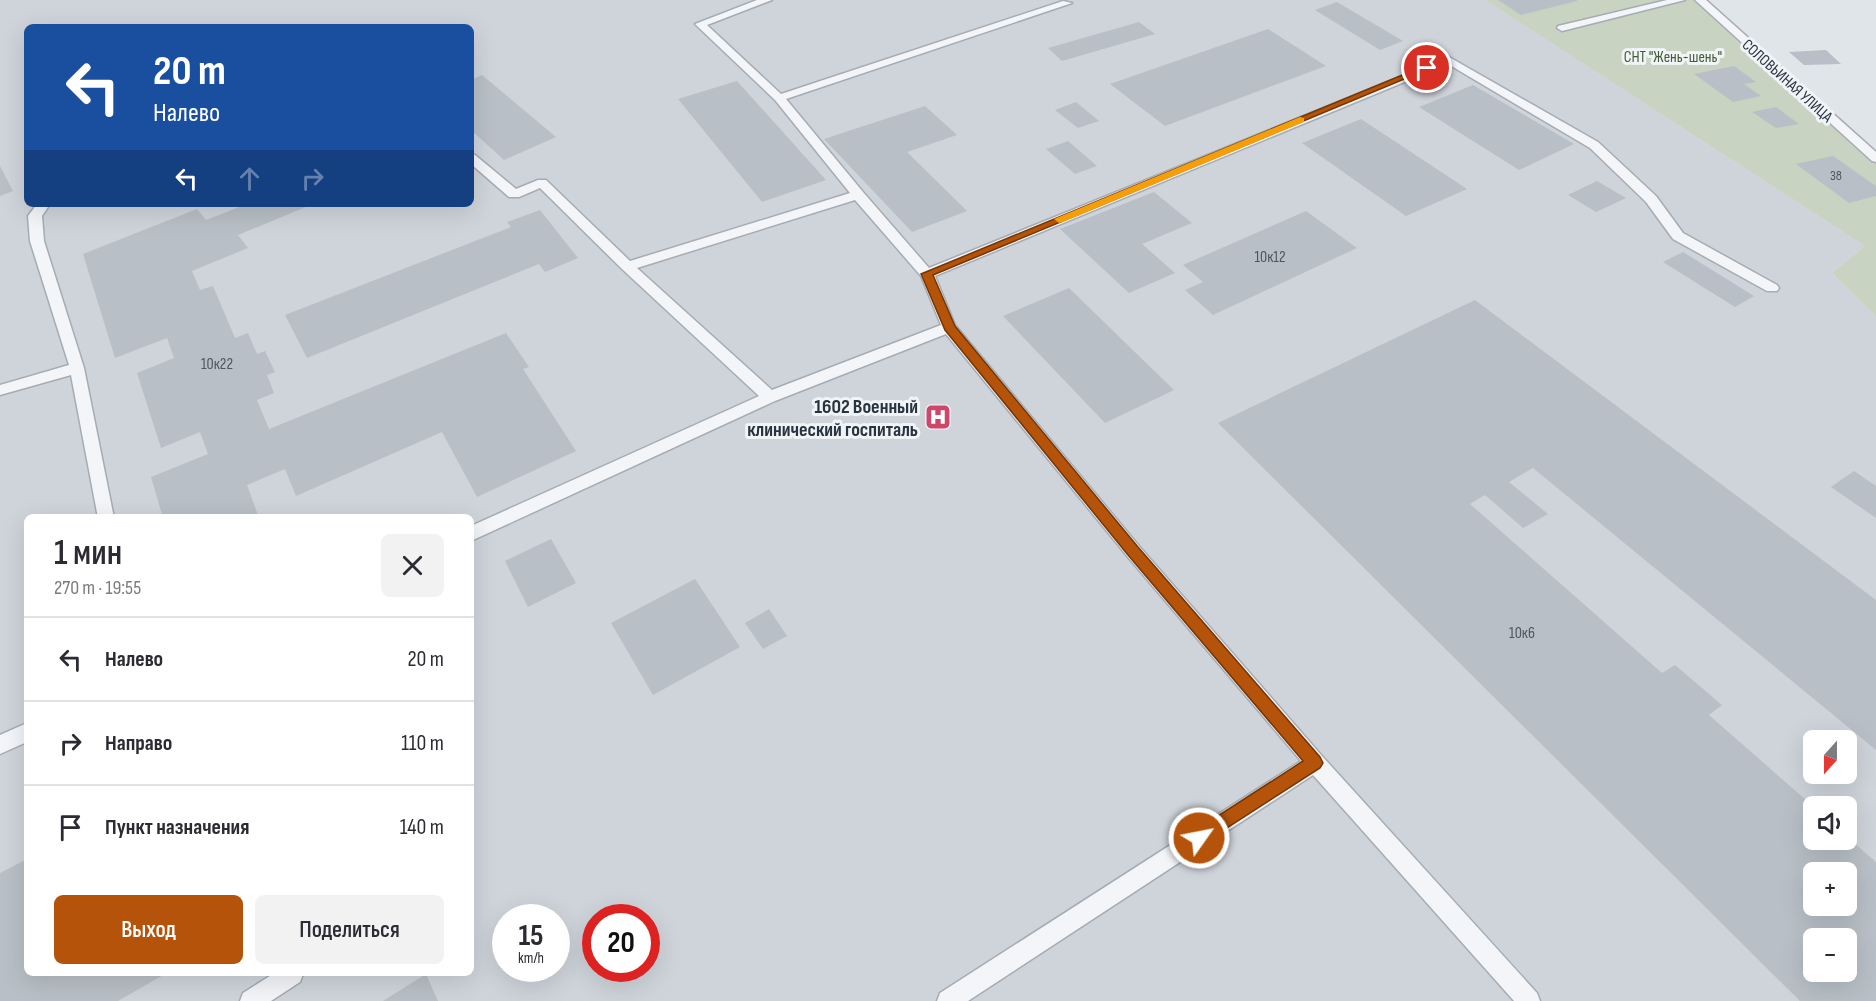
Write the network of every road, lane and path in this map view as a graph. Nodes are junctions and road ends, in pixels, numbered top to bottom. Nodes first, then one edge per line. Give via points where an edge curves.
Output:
1 (767, 0) edge
2 (1680, 0) edge
3 (1700, 0) edge
4 (1067, 3) dead end
5 (1562, 28) dead end
6 (779, 98) junction
7 (1876, 158) edge
8 (474, 161) edge
9 (858, 195) junction
10 (42, 207) edge
11 (627, 266) junction
12 (927, 274) junction
13 (1772, 288) dead end
14 (949, 327) junction
15 (77, 368) junction
16 (0, 390) edge
17 (770, 397) junction
18 (105, 514) edge
19 (474, 533) edge
20 (24, 733) edge
21 (0, 745) edge
22 (1315, 763) junction
23 (289, 976) edge
24 (251, 1001) edge
25 (948, 1001) edge
26 (1529, 1001) edge

1 - 6 lane via 699,24
2 - 5 lane
3 - 7 lane, СОЛОВЬИНАЯ УЛИЦА
4 - 6 lane
6 - 9 lane
8 - 11 lane via 514,194 542,183
9 - 11 lane
9 - 12 lane
10 - 15 lane via 35,216 37,241
11 - 17 lane
12 - 13 lane via 1449,60 1594,145 1651,199 1678,236
12 - 14 lane
14 - 17 lane
14 - 22 lane via 1133,551
15 - 16 lane
15 - 18 lane
17 - 19 lane
20 - 21 lane
22 - 25 lane
22 - 26 lane
23 - 24 lane

